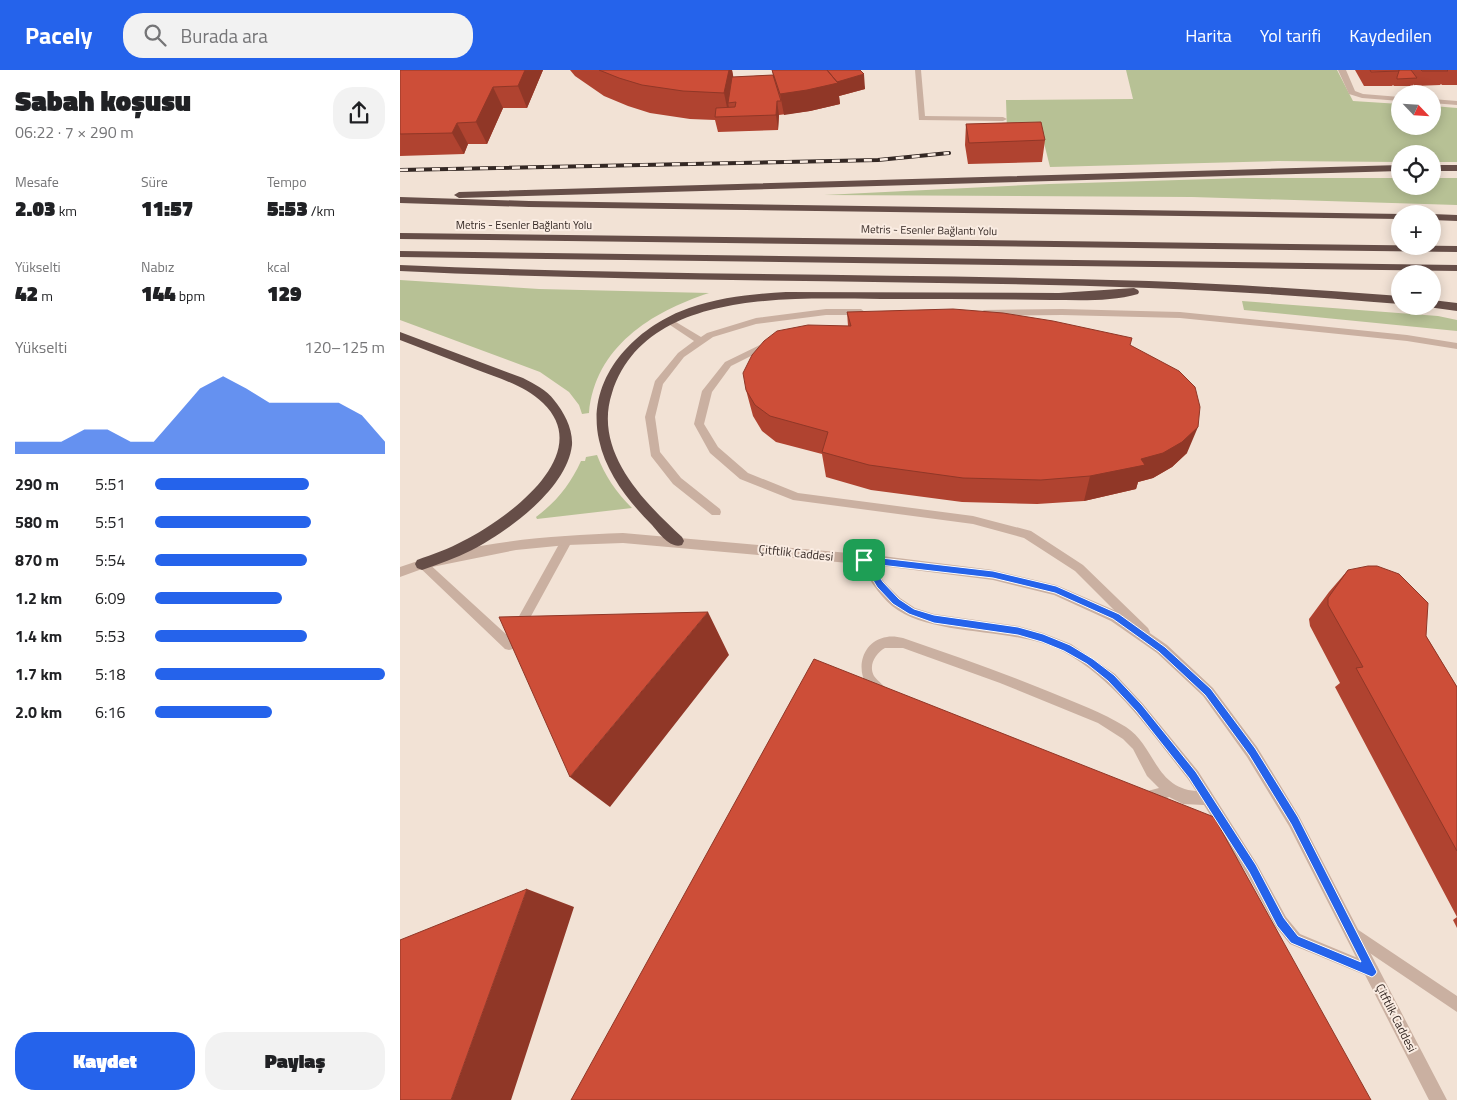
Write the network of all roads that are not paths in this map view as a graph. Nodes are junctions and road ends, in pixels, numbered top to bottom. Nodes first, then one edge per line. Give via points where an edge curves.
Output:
1 (918, 70) edge
2 (1342, 70) edge
3 (1391, 98) edge
4 (1441, 101) edge
5 (1457, 102) edge
6 (1003, 119) dead end
7 (1391, 168) edge
8 (1441, 168) edge
9 (1457, 168) edge
10 (400, 200) edge
11 (421, 200) junction
12 (1391, 216) edge
13 (1441, 217) edge
14 (1457, 218) edge
15 (400, 236) edge
16 (1457, 248) edge
17 (400, 254) edge
18 (400, 268) edge
19 (1457, 268) edge
20 (1183, 286) junction
21 (1391, 299) edge
22 (1441, 305) edge
23 (1457, 307) edge
24 (873, 312) edge
25 (970, 313) edge
26 (668, 321) junction
27 (400, 336) edge
28 (782, 340) edge
29 (701, 341) junction
30 (1457, 346) edge
31 (716, 512) dead end
32 (567, 540) junction
33 (677, 541) junction
34 (864, 560) junction
35 (422, 564) junction
36 (400, 572) edge
37 (1162, 650) junction
38 (893, 698) edge
39 (1170, 790) junction
40 (1128, 794) edge
41 (1209, 800) junction
42 (1351, 931) junction
43 (1372, 972) junction
44 (1457, 1004) edge
45 (1438, 1100) edge

1 - 6 lane via 922,118
2 - 3 street via 1352,92
4 - 5 street
7 - 11 highway via 506,193
8 - 9 highway
10 - 11 highway
11 - 12 highway, Metris - Esenler Bağlantı Yolu
13 - 14 highway
15 - 16 highway, Metris - Esenler Bağlantı Yolu
17 - 19 highway
18 - 20 highway via 532,275
20 - 21 highway
20 - 26 highway via 1111,294 1050,296 788,296 717,304
22 - 23 highway
24 - 29 lane via 826,312 756,321 710,335
25 - 30 lane via 1180,314
26 - 29 lane
26 - 33 highway via 630,350 617,368 602,407 606,450 615,470 654,520
27 - 35 highway via 519,381 534,390 551,403 562,422 567,445 558,470 540,494 473,543
28 - 37 lane via 728,364 707,391 699,424 714,450 744,476 797,496 972,520 1027,534 1080,568
29 - 31 lane via 681,355 658,383 650,417 655,453 677,481
32 - 33 street, Çitftlik Caddesi via 623,538
32 - 35 street, Çitftlik Caddesi via 516,545
32 - 35 lane via 509,645
33 - 34 street, Çitftlik Caddesi
34 - 37 street, Çitftlik Caddesi via 993,575 1056,590 1116,617
34 - 41 lane via 880,585 896,602 912,612 934,619 1018,631 1067,648 1090,662 1111,678 1139,708
35 - 36 street, Çitftlik Caddesi
37 - 42 street, Çitftlik Caddesi via 1208,692 1252,752 1294,821
38 - 39 lane via 884,694 866,669 872,651 886,642 903,643 1002,678 1102,719 1137,745 1152,772
39 - 40 lane via 1148,799
39 - 41 lane via 1183,797
41 - 43 lane via 1281,922 1295,939
42 - 43 street, Çitftlik Caddesi
42 - 44 lane
43 - 45 street, Çitftlik Caddesi

